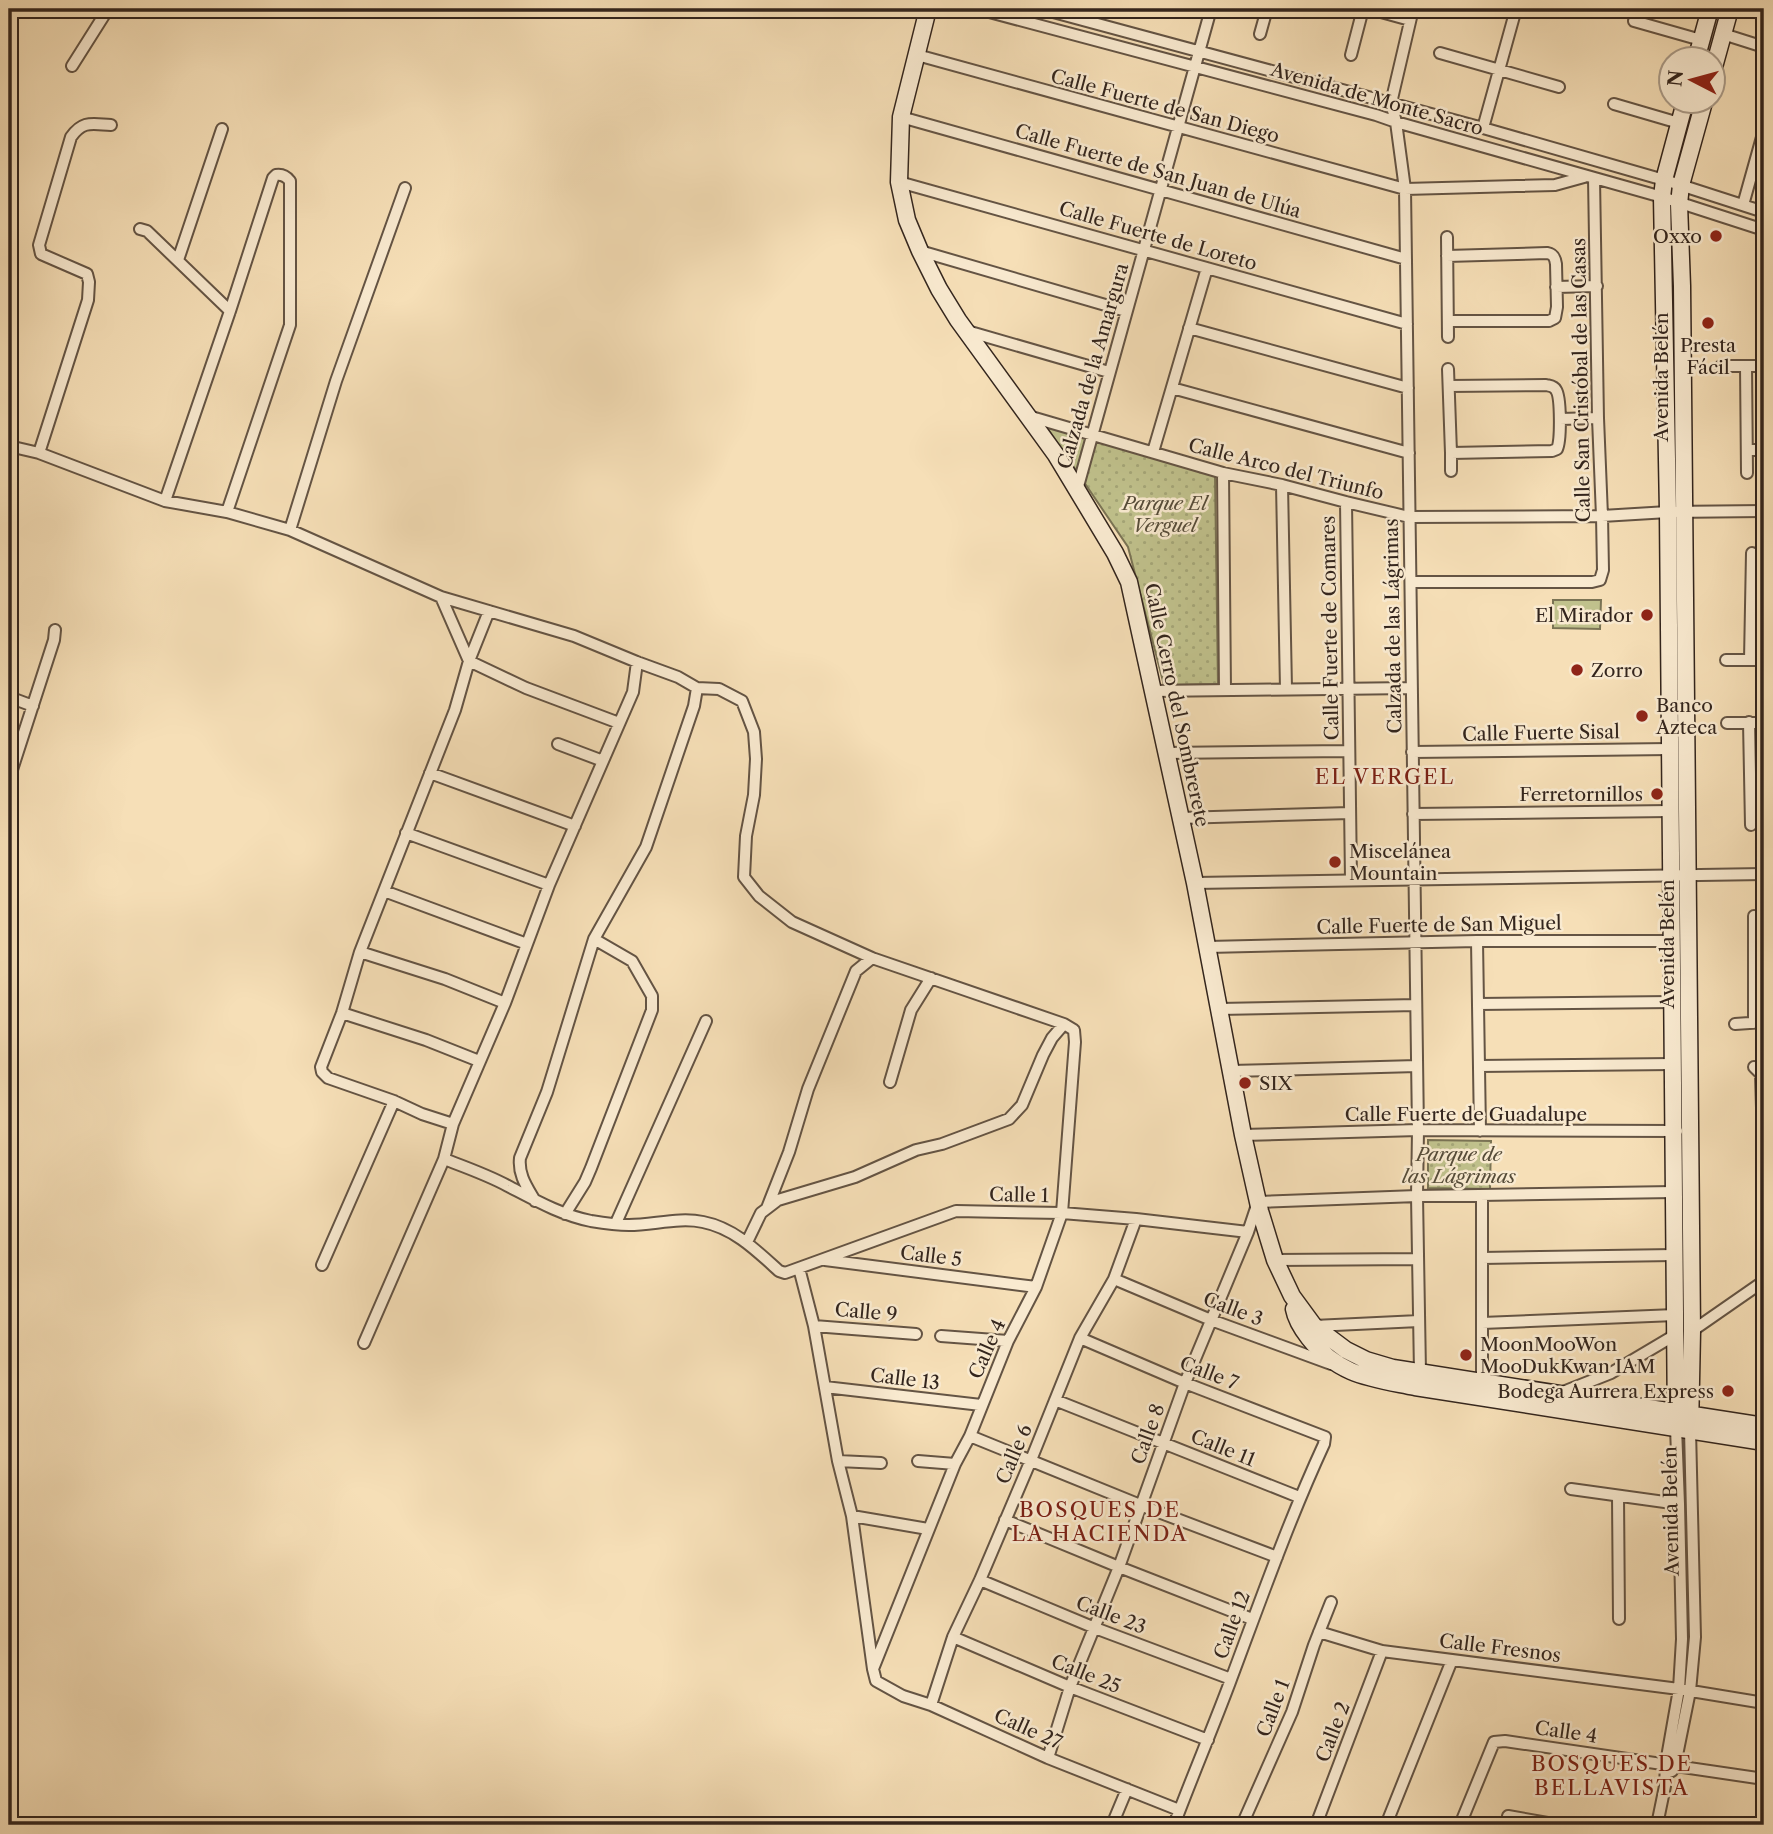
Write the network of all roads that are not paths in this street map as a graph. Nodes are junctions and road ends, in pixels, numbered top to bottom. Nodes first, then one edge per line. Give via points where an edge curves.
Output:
1 (108, 9) edge
2 (928, 9) edge
3 (978, 9) edge
4 (1042, 9) edge
5 (1211, 9) edge
6 (1267, 9) edge
7 (1363, 9) edge
8 (1370, 9) edge
9 (1516, 9) edge
10 (1710, 9) edge
11 (1730, 9) edge
12 (1412, 14) edge
13 (1634, 21) dead end
14 (1261, 33) dead end
15 (1723, 34) junction
16 (1701, 40) junction
17 (1700, 46) edge
18 (1719, 46) edge
19 (1764, 47) edge
20 (1198, 52) junction
21 (1440, 53) dead end
22 (917, 55) junction
23 (1351, 55) dead end
24 (72, 66) dead end
25 (1194, 66) junction
26 (1499, 70) junction
27 (1559, 87) dead end
28 (1391, 103) junction
29 (1614, 104) dead end
30 (1681, 116) edge
31 (1700, 116) edge
32 (901, 117) junction
33 (1396, 122) junction
34 (1679, 123) junction
35 (111, 125) dead end
36 (1177, 128) junction
37 (1483, 128) junction
38 (222, 129) dead end
39 (1764, 130) edge
40 (1590, 177) junction
41 (1664, 180) junction
42 (899, 182) junction
43 (1681, 185) junction
44 (405, 188) dead end
45 (1405, 189) junction
46 (1160, 190) junction
47 (1662, 197) junction
48 (1679, 204) junction
49 (1743, 205) junction
50 (1764, 212) edge
51 (140, 229) dead end
52 (1764, 230) edge
53 (1447, 237) dead end
54 (1144, 250) junction
55 (920, 251) junction
56 (1447, 256) junction
57 (1406, 259) junction
58 (178, 260) junction
59 (1207, 268) junction
60 (1597, 286) junction
61 (1556, 287) junction
62 (230, 311) junction
63 (1126, 311) junction
64 (1448, 321) junction
65 (1407, 324) junction
66 (1189, 328) junction
67 (967, 331) junction
68 (1448, 337) dead end
69 (1721, 366) dead end
70 (1746, 366) junction
71 (1764, 366) edge
72 (1448, 369) dead end
73 (1109, 372) junction
74 (1449, 386) junction
75 (1172, 388) junction
76 (1408, 388) junction
77 (1028, 416) junction
78 (1598, 418) junction
79 (1560, 419) junction
80 (1091, 435) junction
81 (9, 446) edge
82 (1747, 450) junction
83 (1764, 450) edge
84 (1153, 452) junction
85 (38, 453) junction
86 (1409, 453) junction
87 (1451, 453) junction
88 (1451, 471) dead end
89 (1223, 473) junction
90 (1746, 473) dead end
91 (1282, 485) junction
92 (1077, 490) junction
93 (165, 501) junction
94 (1346, 502) junction
95 (1764, 511) edge
96 (228, 512) junction
97 (1676, 512) junction
98 (1602, 516) junction
99 (1409, 517) junction
100 (290, 530) junction
101 (1752, 553) dead end
102 (1751, 578) junction
103 (1764, 578) edge
104 (1410, 582) junction
105 (441, 597) junction
106 (489, 611) junction
107 (55, 631) dead end
108 (1726, 660) dead end
109 (1750, 660) junction
110 (1764, 660) edge
111 (469, 661) junction
112 (637, 662) junction
113 (697, 688) junction
114 (1349, 688) junction
115 (1412, 688) junction
116 (1286, 689) junction
117 (1225, 690) junction
118 (1152, 691) junction
119 (9, 697) edge
120 (33, 706) junction
121 (619, 723) junction
122 (1727, 723) dead end
123 (1749, 723) junction
124 (1764, 723) edge
125 (558, 744) dead end
126 (1670, 749) junction
127 (1349, 751) junction
128 (1412, 752) junction
129 (1166, 753) junction
130 (603, 761) junction
131 (430, 774) junction
132 (9, 779) edge
133 (1751, 810) junction
134 (1764, 810) edge
135 (1670, 811) junction
136 (1350, 813) junction
137 (1413, 814) junction
138 (1180, 818) junction
139 (1751, 825) dead end
140 (575, 826) junction
141 (406, 833) junction
142 (1764, 874) edge
143 (1679, 876) junction
144 (1414, 878) junction
145 (1351, 879) junction
146 (1195, 883) junction
147 (550, 885) junction
148 (384, 891) junction
149 (1754, 916) dead end
150 (594, 939) junction
151 (1759, 939) edge
152 (1477, 941) junction
153 (1671, 941) junction
154 (1415, 942) junction
155 (527, 944) junction
156 (1208, 947) junction
157 (360, 952) junction
158 (872, 958) junction
159 (931, 978) junction
160 (1672, 1002) junction
161 (505, 1003) junction
162 (1478, 1004) junction
163 (1416, 1005) junction
164 (1219, 1009) junction
165 (342, 1013) junction
166 (706, 1021) dead end
167 (1759, 1023) edge
168 (1735, 1024) dead end
169 (1069, 1027) junction
170 (479, 1061) junction
171 (1673, 1064) junction
172 (1417, 1066) junction
173 (1479, 1066) junction
174 (1754, 1067) dead end
175 (1231, 1071) junction
176 (890, 1082) dead end
177 (394, 1101) junction
178 (453, 1124) junction
179 (1418, 1130) junction
180 (1480, 1131) junction
181 (1681, 1131) junction
182 (1242, 1135) junction
183 (444, 1159) junction
184 (1764, 1175) edge
185 (1674, 1192) junction
186 (1482, 1195) junction
187 (1417, 1196) junction
188 (534, 1201) junction
189 (1258, 1202) junction
190 (766, 1208) junction
191 (1062, 1213) junction
192 (565, 1214) junction
193 (1136, 1219) junction
194 (616, 1223) junction
195 (1248, 1232) junction
196 (747, 1242) junction
197 (1674, 1255) junction
198 (1482, 1258) junction
199 (822, 1259) junction
200 (1418, 1259) junction
201 (1275, 1260) junction
202 (323, 1265) dead end
203 (799, 1268) junction
204 (1114, 1279) junction
205 (1764, 1281) edge
206 (1036, 1287) junction
207 (1292, 1296) junction
208 (1675, 1315) junction
209 (1211, 1320) junction
210 (1419, 1321) junction
211 (1482, 1323) junction
212 (1314, 1325) junction
213 (814, 1326) junction
214 (1692, 1331) junction
215 (916, 1334) dead end
216 (1675, 1335) junction
217 (941, 1336) dead end
218 (1080, 1338) junction
219 (1009, 1341) junction
220 (364, 1343) dead end
221 (1341, 1367) junction
222 (1420, 1372) junction
223 (1482, 1382) junction
224 (1185, 1383) junction
225 (825, 1387) junction
226 (1558, 1394) junction
227 (1055, 1400) junction
228 (981, 1405) junction
229 (1683, 1421) junction
230 (1764, 1426) edge
231 (970, 1436) junction
232 (1325, 1437) joint
233 (1764, 1442) edge
234 (1164, 1444) junction
235 (1031, 1460) junction
236 (838, 1461) junction
237 (918, 1461) dead end
238 (881, 1463) dead end
239 (955, 1464) junction
240 (1571, 1489) dead end
241 (1618, 1496) junction
242 (1299, 1497) junction
243 (1679, 1504) junction
244 (1140, 1505) junction
245 (852, 1516) junction
246 (1005, 1520) junction
247 (928, 1530) junction
248 (1277, 1556) junction
249 (1119, 1567) junction
250 (980, 1580) junction
251 (1331, 1602) dead end
252 (1252, 1619) junction
253 (1619, 1619) dead end
254 (1095, 1628) junction
255 (1319, 1632) junction
256 (953, 1637) junction
257 (1382, 1651) junction
258 (1452, 1660) junction
259 (873, 1669) junction
260 (1231, 1679) junction
261 (1070, 1687) junction
262 (1685, 1690) junction
263 (1764, 1703) edge
264 (932, 1705) junction
265 (1208, 1740) junction
266 (1048, 1758) junction
267 (1670, 1764) junction
268 (1764, 1779) edge
269 (1127, 1789) junction
270 (1180, 1810) junction
271 (1508, 1816) dead end
272 (1112, 1825) edge
273 (1174, 1825) edge
274 (1242, 1825) edge
275 (1316, 1825) edge
276 (1385, 1825) edge
277 (1460, 1825) edge
278 (1559, 1825) edge
279 (1657, 1825) edge

1 - 24 street
2 - 22 main road, Calle Cerro del Sombrerete
3 - 25 street, Avenida de Monte Sacro
4 - 20 street, Avenida de Monte Sacro
5 - 20 street, Calzada de la Amargura
6 - 14 street
7 - 23 street
8 - 12 street
9 - 26 street
10 - 16 main road
11 - 15 main road
12 - 28 street, Calzada de las Lágrimas
13 - 16 street
15 - 18 main road
15 - 19 street
16 - 17 main road
20 - 25 street, Calzada de la Amargura
20 - 28 street, Avenida de Monte Sacro
21 - 26 street
22 - 32 main road, Calle Cerro del Sombrerete
22 - 36 street, Calle Fuerte de San Diego
25 - 33 street, Avenida de Monte Sacro
25 - 36 street, Calzada de la Amargura
26 - 27 street
26 - 37 street
28 - 33 street, Calzada de las Lágrimas
28 - 37 street, Avenida de Monte Sacro
29 - 34 street
30 - 34 main road, Avenida Belén
31 - 43 main road, Avenida Belén
32 - 42 main road, Calle Cerro del Sombrerete
32 - 46 street, Calle Fuerte de San Juan de Ulúa
33 - 40 street, Avenida de Monte Sacro
33 - 45 street, Calzada de las Lágrimas
34 - 41 main road, Avenida Belén
35 - 85 street via 86,124 71,137 39,245 41,254 87,274 89,282 88,300
36 - 45 street, Calle Fuerte de San Diego
36 - 46 street, Calzada de la Amargura
37 - 41 street, Avenida de Monte Sacro
38 - 58 street
39 - 49 street
40 - 45 street, Calle Fuerte de San Diego via 1555,185
40 - 47 street, Avenida de Monte Sacro
40 - 60 street, Calle San Cristóbal de las Casas
41 - 43 street, Avenida de Monte Sacro
41 - 47 main road, Avenida Belén
42 - 54 street, Calle Fuerte de Loreto
42 - 55 main road, Calle Cerro del Sombrerete
43 - 48 main road, Avenida Belén
43 - 49 street, Avenida de Monte Sacro
44 - 100 street via 336,381
45 - 57 street, Calzada de las Lágrimas
46 - 54 street, Calzada de la Amargura
46 - 57 street, Calle Fuerte de San Juan de Ulúa
47 - 48 street, Avenida de Monte Sacro
47 - 97 main road, Avenida Belén
48 - 52 street, Avenida de Monte Sacro
48 - 97 main road, Avenida Belén via 1682,298
49 - 50 street, Avenida de Monte Sacro
51 - 58 street
53 - 56 street
54 - 59 street, Calle Fuerte de Loreto
54 - 63 street, Calzada de la Amargura
55 - 63 street
55 - 67 main road, Calle Cerro del Sombrerete
56 - 61 street via 1552,254
56 - 64 street
57 - 65 street, Calzada de las Lágrimas
58 - 62 street
59 - 65 street, Calle Fuerte de Loreto
59 - 66 street
60 - 61 street
60 - 78 street, Calle San Cristóbal de las Casas
61 - 64 street via 1553,320
62 - 93 street
62 - 96 street via 273,178 287,176 290,325
63 - 73 street, Calzada de la Amargura
64 - 68 street
65 - 76 street, Calzada de las Lágrimas
66 - 75 street
66 - 76 street
67 - 73 street
67 - 77 main road, Calle Cerro del Sombrerete
69 - 70 street
70 - 71 street
70 - 82 street
72 - 74 street
73 - 80 street, Calzada de la Amargura
74 - 79 street via 1552,386 1557,391
74 - 87 street
75 - 84 street
75 - 86 street
76 - 86 street, Calzada de las Lágrimas
77 - 80 street, Calle Arco del Triunfo
77 - 92 main road, Calle Cerro del Sombrerete
78 - 79 street
78 - 98 street, Calle San Cristóbal de las Casas
79 - 87 street via 1560,443 1552,451
80 - 84 street, Calle Arco del Triunfo
80 - 92 street, Calzada de la Amargura
81 - 85 street
82 - 83 street
82 - 90 street
84 - 89 street, Calle Arco del Triunfo
85 - 93 street
86 - 99 street, Calzada de las Lágrimas
87 - 88 street
89 - 91 street, Calle Arco del Triunfo
89 - 117 street
91 - 94 street, Calle Arco del Triunfo
91 - 116 street
92 - 118 main road, Calle Cerro del Sombrerete via 1129,582
93 - 96 street
94 - 99 street, Calle Arco del Triunfo
94 - 114 street, Calle Fuerte de Comares
95 - 97 street, Calle Arco del Triunfo
96 - 100 street
97 - 98 street, Calle Arco del Triunfo
97 - 126 main road, Avenida Belén
97 - 143 main road, Avenida Belén
98 - 99 street, Calle Arco del Triunfo
98 - 104 street, Calle San Cristóbal de las Casas via 1600,580
99 - 104 street, Calzada de las Lágrimas
100 - 105 street
101 - 102 street
102 - 103 street
102 - 109 street
104 - 115 street, Calzada de las Lágrimas
105 - 106 street
105 - 111 street
106 - 111 street
106 - 112 street via 574,636
107 - 120 street
108 - 109 street
109 - 110 street
111 - 121 street
111 - 131 street
112 - 113 street
112 - 121 street via 633,692
113 - 150 street via 646,847
113 - 158 street via 719,689 742,701 754,732 754,795 744,877 759,896 792,922
114 - 115 street
114 - 116 street
114 - 127 street, Calle Fuerte de Comares
115 - 128 street, Calzada de las Lágrimas
116 - 117 street
117 - 118 street
118 - 129 main road, Calle Cerro del Sombrerete
119 - 120 street
120 - 132 street
121 - 130 street
122 - 123 street
123 - 124 street
123 - 133 street
125 - 130 street
126 - 128 street, Calle Fuerte Sisal
126 - 135 main road, Avenida Belén
127 - 129 street
127 - 136 street, Calle Fuerte de Comares
128 - 137 street, Calzada de las Lágrimas
129 - 138 main road, Calle Cerro del Sombrerete
130 - 140 street
131 - 140 street
131 - 141 street
133 - 134 street
133 - 139 street
135 - 137 street
135 - 143 main road, Avenida Belén
136 - 138 street
136 - 145 street, Calle Fuerte de Comares
137 - 144 street, Calzada de las Lágrimas
138 - 146 main road, Calle Cerro del Sombrerete
140 - 147 street
141 - 147 street
141 - 148 street
142 - 143 street
143 - 144 street
143 - 153 main road, Avenida Belén
143 - 181 main road, Avenida Belén
144 - 145 street
144 - 154 street, Calzada de las Lágrimas
145 - 146 street
146 - 156 main road, Calle Cerro del Sombrerete
147 - 155 street
148 - 155 street
148 - 157 street
149 - 151 street
150 - 188 street via 547,1092 520,1158 520,1175
150 - 192 street via 632,961 652,996 652,1010 591,1168
151 - 167 street
152 - 153 street, Calle Fuerte de San Miguel
152 - 154 street, Calle Fuerte de San Miguel
152 - 162 street
153 - 160 main road, Avenida Belén
154 - 156 street, Calle Fuerte de San Miguel
154 - 163 street, Calzada de las Lágrimas
155 - 161 street
156 - 164 main road, Calle Cerro del Sombrerete
157 - 161 street
157 - 165 street
158 - 159 street
158 - 190 street via 856,971
159 - 169 street
159 - 176 street via 911,1010
160 - 162 street
160 - 171 main road, Avenida Belén
161 - 170 street
162 - 173 street
163 - 164 street
163 - 172 street, Calzada de las Lágrimas
164 - 175 main road, Calle Cerro del Sombrerete
165 - 170 street
165 - 177 street via 322,1072
166 - 194 street
167 - 168 street
169 - 190 street via 1052,1038 1022,1105 1009,1119
169 - 191 street, Calle 4 via 1075,1042
170 - 178 street
171 - 173 street
171 - 181 main road, Avenida Belén
172 - 175 street
172 - 179 street, Calzada de las Lágrimas
173 - 180 street
174 - 184 street via 1760,1074
175 - 182 main road, Calle Cerro del Sombrerete
177 - 178 street
177 - 202 street
178 - 183 street
179 - 180 street, Calle Fuerte de Guadalupe
179 - 182 street, Calle Fuerte de Guadalupe
179 - 187 street, Calzada de las Lágrimas
180 - 181 street, Calle Fuerte de Guadalupe
181 - 185 main road, Avenida Belén
181 - 214 main road, Avenida Belén
182 - 189 main road, Calle Cerro del Sombrerete
183 - 188 street
183 - 220 street
185 - 186 street
185 - 197 main road, Avenida Belén
186 - 187 street
186 - 198 street
187 - 189 street
187 - 200 street, Calzada de las Lágrimas
188 - 192 street
189 - 195 street, Calle 8
189 - 201 main road, Calle Cerro del Sombrerete
190 - 196 street
191 - 193 street, Calle 1
191 - 199 street, Calle 1 via 956,1211
191 - 206 street, Calle 4
192 - 194 street
193 - 195 street, Calle 1
193 - 204 street, Calle 6
194 - 196 street via 704,1222
195 - 209 street, Calle 8
196 - 203 street via 779,1271
197 - 198 street
197 - 208 main road, Avenida Belén
198 - 211 street
199 - 203 street, Calle 1
199 - 206 street, Calle 5
200 - 201 street
200 - 210 street, Calzada de las Lágrimas
201 - 207 main road, Calle Cerro del Sombrerete
203 - 213 street
204 - 209 street, Calle 3
204 - 218 street, Calle 6
205 - 214 street
206 - 219 street, Calle 4
207 - 212 main road, Calle Cerro del Sombrerete
207 - 221 main road, Calle Cerro del Sombrerete via 1302,1330 1320,1352
208 - 211 street
208 - 216 main road, Avenida Belén
209 - 221 street, Calle 3
209 - 224 street, Calle 8
210 - 212 street
210 - 222 street, Calzada de las Lágrimas
211 - 223 street
212 - 222 main road, Calle Cerro del Sombrerete via 1366,1360
213 - 215 street, Calle 9
213 - 225 street
214 - 229 main road, Avenida Belén
216 - 226 street via 1611,1373
216 - 229 main road, Avenida Belén
217 - 219 street
218 - 224 street, Calle 7
218 - 227 street, Calle 6
219 - 228 street, Calle 4
221 - 229 main road, Calle Cerro del Sombrerete via 1364,1377 1415,1387
222 - 223 main road, Calle Cerro del Sombrerete
223 - 226 main road, Calle Cerro del Sombrerete
224 - 232 street, Calle 7
224 - 234 street, Calle 8
225 - 228 street, Calle 13
225 - 236 street
226 - 229 main road, Calle Cerro del Sombrerete
227 - 234 street, Calle 11
227 - 235 street, Calle 6
228 - 231 street, Calle 4
229 - 230 main road, Calle Cerro del Sombrerete
229 - 233 main road, Calle Cerro del Sombrerete
229 - 243 street, Avenida Belén
229 - 262 street, Avenida Belén via 1695,1637
231 - 235 street
231 - 239 street, Calle 4
232 - 242 street, Calle 12
234 - 242 street, Calle 11
234 - 244 street, Calle 8
235 - 244 street
235 - 246 street, Calle 6
236 - 238 street
236 - 245 street
237 - 239 street
239 - 247 street, Calle 4
240 - 241 street
241 - 243 street
241 - 253 street
242 - 248 street, Calle 12
243 - 262 street, Avenida Belén
244 - 248 street
244 - 249 street, Calle 8
245 - 247 street
245 - 259 street
246 - 249 street
246 - 250 street, Calle 6
247 - 259 street, Calle 4
248 - 252 street, Calle 12
249 - 252 street
249 - 254 street, Calle 8
250 - 254 street, Calle 23
250 - 256 street, Calle 6
251 - 255 street, Calle 1
252 - 260 street, Calle 12
254 - 260 street, Calle 23
254 - 261 street, Calle 8
255 - 257 street, Calle Fresnos
255 - 274 street, Calle 1 via 1292,1712
256 - 261 street, Calle 25
256 - 264 street, Calle 6
257 - 258 street, Calle Fresnos
257 - 275 street, Calle 2
258 - 262 street, Calle Fresnos
258 - 276 street
259 - 264 street, Calle 27 via 876,1681
260 - 265 street, Calle 12
261 - 265 street, Calle 25
261 - 266 street, Calle 8
262 - 263 street, Calle Fresnos
262 - 267 street, Avenida Belén
264 - 266 street, Calle 27
265 - 270 street, Calle 12
266 - 269 street, Calle 27
267 - 268 street, Calle 4
267 - 277 street, Calle 4 via 1494,1742
267 - 279 street, Avenida Belén
269 - 270 street, Calle 27
269 - 272 street
270 - 273 street, Calle 12
271 - 278 street

